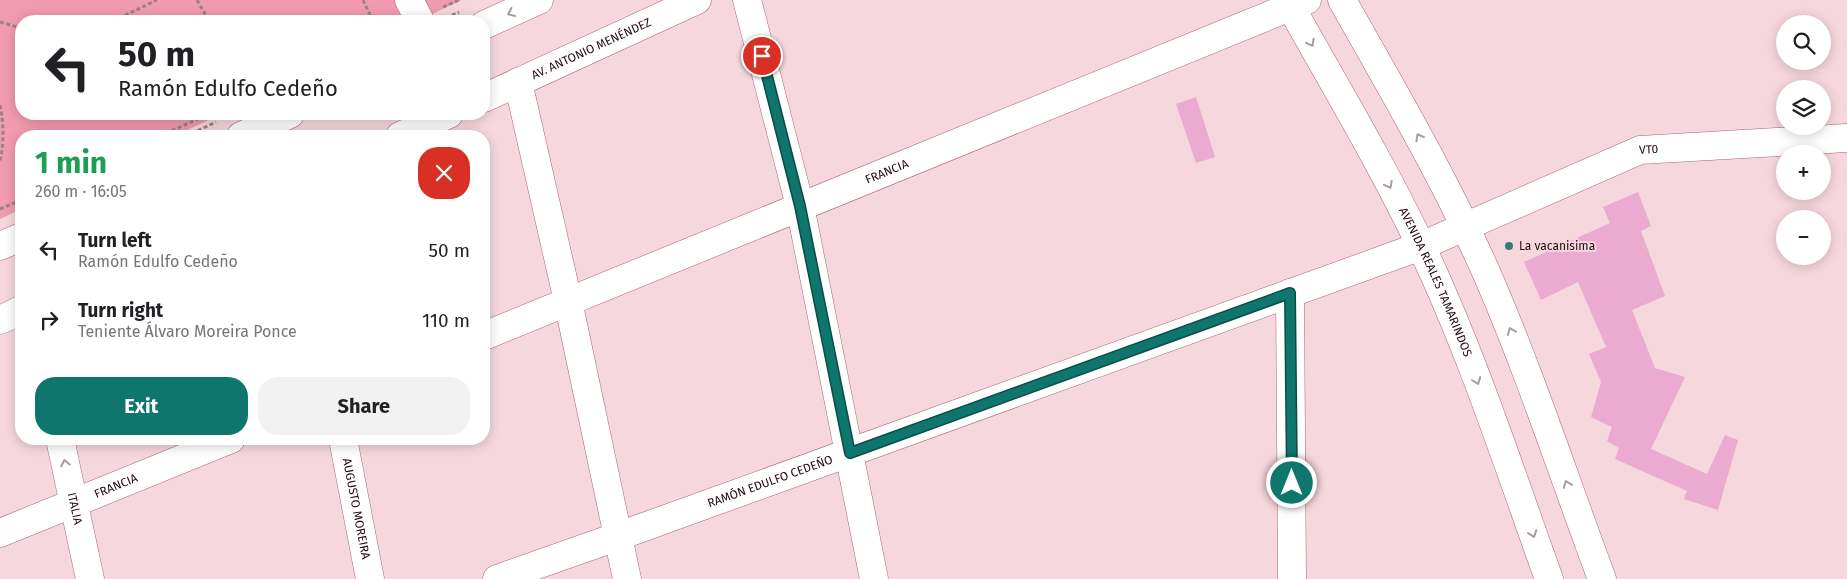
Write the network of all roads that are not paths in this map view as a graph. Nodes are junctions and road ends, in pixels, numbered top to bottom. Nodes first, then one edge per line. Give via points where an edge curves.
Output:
1 (409, 0) edge
2 (537, 0) edge
3 (697, 0) edge
4 (747, 0) edge
5 (1342, 0) edge
6 (1295, 2) edge
7 (417, 15) edge
8 (490, 22) edge
9 (518, 82) junction
10 (490, 95) edge
11 (277, 120) edge
12 (436, 120) edge
13 (254, 130) edge
14 (413, 130) edge
15 (1847, 138) edge
16 (800, 206) junction
17 (1465, 226) junction
18 (15, 240) edge
19 (0, 246) edge
20 (1421, 246) junction
21 (1290, 293) junction
22 (568, 301) junction
23 (15, 313) edge
24 (0, 320) edge
25 (490, 334) edge
26 (61, 445) edge
27 (216, 445) edge
28 (344, 445) edge
29 (850, 453) junction
30 (73, 503) junction
31 (0, 533) edge
32 (620, 536) junction
33 (90, 579) edge
34 (370, 579) edge
35 (497, 579) edge
36 (627, 579) edge
37 (874, 579) edge
38 (1292, 579) edge
39 (1549, 579) edge
40 (1602, 579) edge

1 - 7 street
2 -> 8 street
3 - 9 street, AV. ANTONIO MENÉNDEZ
4 - 16 street
17 -> 5 street via 1427,150
6 - 16 street, FRANCIA
6 -> 20 street, AVENIDA REALES TAMARINDOS
9 - 10 street, AV. ANTONIO MENÉNDEZ
9 - 22 street
11 - 13 street
12 - 14 street
15 - 17 street, VT0 via 1640,150
16 - 22 street, FRANCIA
16 - 29 street
17 - 20 street, RAMÓN EDULFO CEDEÑO
40 -> 17 street via 1513,338
18 - 19 street
20 - 21 street, RAMÓN EDULFO CEDEÑO
20 -> 39 street, AVENIDA REALES TAMARINDOS via 1478,384
21 - 29 street, RAMÓN EDULFO CEDEÑO
21 - 38 street
22 - 25 street, FRANCIA
22 - 32 street
23 - 24 street
30 -> 26 street, ITALIA
27 - 30 street, FRANCIA
28 - 34 street, AUGUSTO MOREIRA
29 - 32 street, RAMÓN EDULFO CEDEÑO
29 - 37 street
30 - 31 street, FRANCIA
30 - 33 street, ITALIA
32 - 35 street, RAMÓN EDULFO CEDEÑO
32 - 36 street

